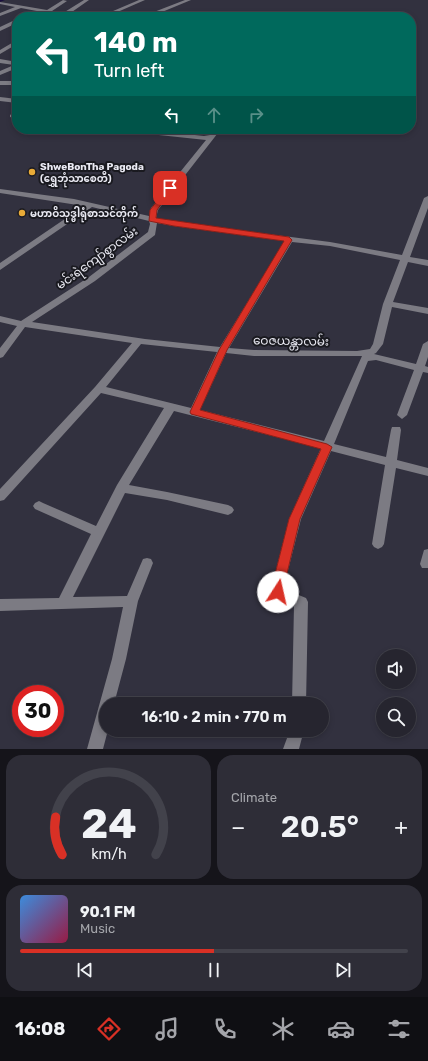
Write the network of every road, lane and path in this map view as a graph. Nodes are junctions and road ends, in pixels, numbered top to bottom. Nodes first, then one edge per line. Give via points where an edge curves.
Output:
1 (87, 0) edge
2 (129, 0) edge
3 (143, 0) edge
4 (189, 0) edge
5 (65, 1) edge
6 (137, 2) junction
7 (2, 4) edge
8 (19, 7) junction
9 (38, 10) junction
10 (34, 12) edge
11 (46, 12) joint
12 (67, 12) edge
13 (114, 12) edge
14 (157, 12) edge
15 (0, 15) edge
16 (12, 22) edge
17 (1, 28) edge
18 (12, 45) edge
19 (0, 52) edge
20 (0, 61) edge
21 (12, 64) edge
22 (12, 67) edge
23 (0, 73) edge
24 (0, 83) edge
25 (12, 83) edge
26 (0, 99) edge
27 (12, 100) edge
28 (167, 134) edge
29 (211, 134) edge
30 (213, 134) edge
31 (0, 191) edge
32 (428, 198) edge
33 (90, 205) junction
34 (152, 219) junction
35 (289, 240) junction
36 (404, 258) junction
37 (428, 264) edge
38 (0, 266) edge
39 (388, 304) junction
40 (428, 311) edge
41 (0, 319) edge
42 (23, 324) junction
43 (140, 341) junction
44 (428, 344) edge
45 (223, 350) junction
46 (0, 355) edge
47 (424, 369) edge
48 (99, 389) junction
49 (171, 406) junction
50 (194, 412) junction
51 (402, 414) dead end
52 (396, 430) dead end
53 (327, 447) junction
54 (391, 463) junction
55 (428, 472) edge
56 (121, 488) junction
57 (2, 493) edge
58 (40, 506) dead end
59 (228, 510) dead end
60 (98, 532) junction
61 (378, 544) dead end
62 (147, 563) dead end
63 (130, 601) junction
64 (63, 603) junction
65 (0, 604) edge
66 (109, 697) edge
67 (299, 697) edge
68 (99, 734) edge
69 (295, 737) edge
70 (95, 749) edge
71 (291, 749) edge

1 - 12 street
2 - 6 street
3 - 6 street
4 - 14 street
5 - 11 street
6 - 13 street
7 - 8 street
8 - 9 street
8 - 15 street
9 - 10 street
9 - 11 street
16 - 17 street
18 - 19 street
20 - 21 street
22 - 23 street
24 - 25 street
26 - 27 street
28 - 29 street via 204,138
30 - 34 street, မင်းရဲကျော်စွာလမ်း via 154,210
31 - 33 street
32 - 36 street, ဝေဇယန္တာလမ်း
33 - 34 street
33 - 38 street
34 - 35 street
34 - 42 street, မင်းရဲကျော်စွာလမ်း via 152,233 92,279
35 - 36 street via 330,244
35 - 45 street
36 - 37 street
36 - 39 street, ဝေဇယန္တာလမ်း
39 - 40 street
39 - 45 street, ဝေဇယန္တာလမ်း via 378,344 373,351 357,354 290,354
41 - 42 street, ဝေဇယန္တာလမ်း
42 - 43 street, ဝေဇယန္တာလမ်း
42 - 46 street, မင်းရဲကျော်စွာလမ်း
43 - 45 street, ဝေဇယန္တာလမ်း
43 - 48 street
44 - 47 street
45 - 50 street
47 - 51 street
47 - 53 street via 376,357 364,358
48 - 49 street
48 - 57 street
49 - 50 street
49 - 56 street
50 - 53 street
52 - 54 street
53 - 54 street
53 - 67 street via 295,519 278,586 278,592 302,602
54 - 55 street
54 - 61 street
56 - 59 street
56 - 60 street
58 - 60 street
60 - 64 street
62 - 63 street
63 - 64 street
63 - 66 street
64 - 65 street
68 - 70 street
69 - 71 street

